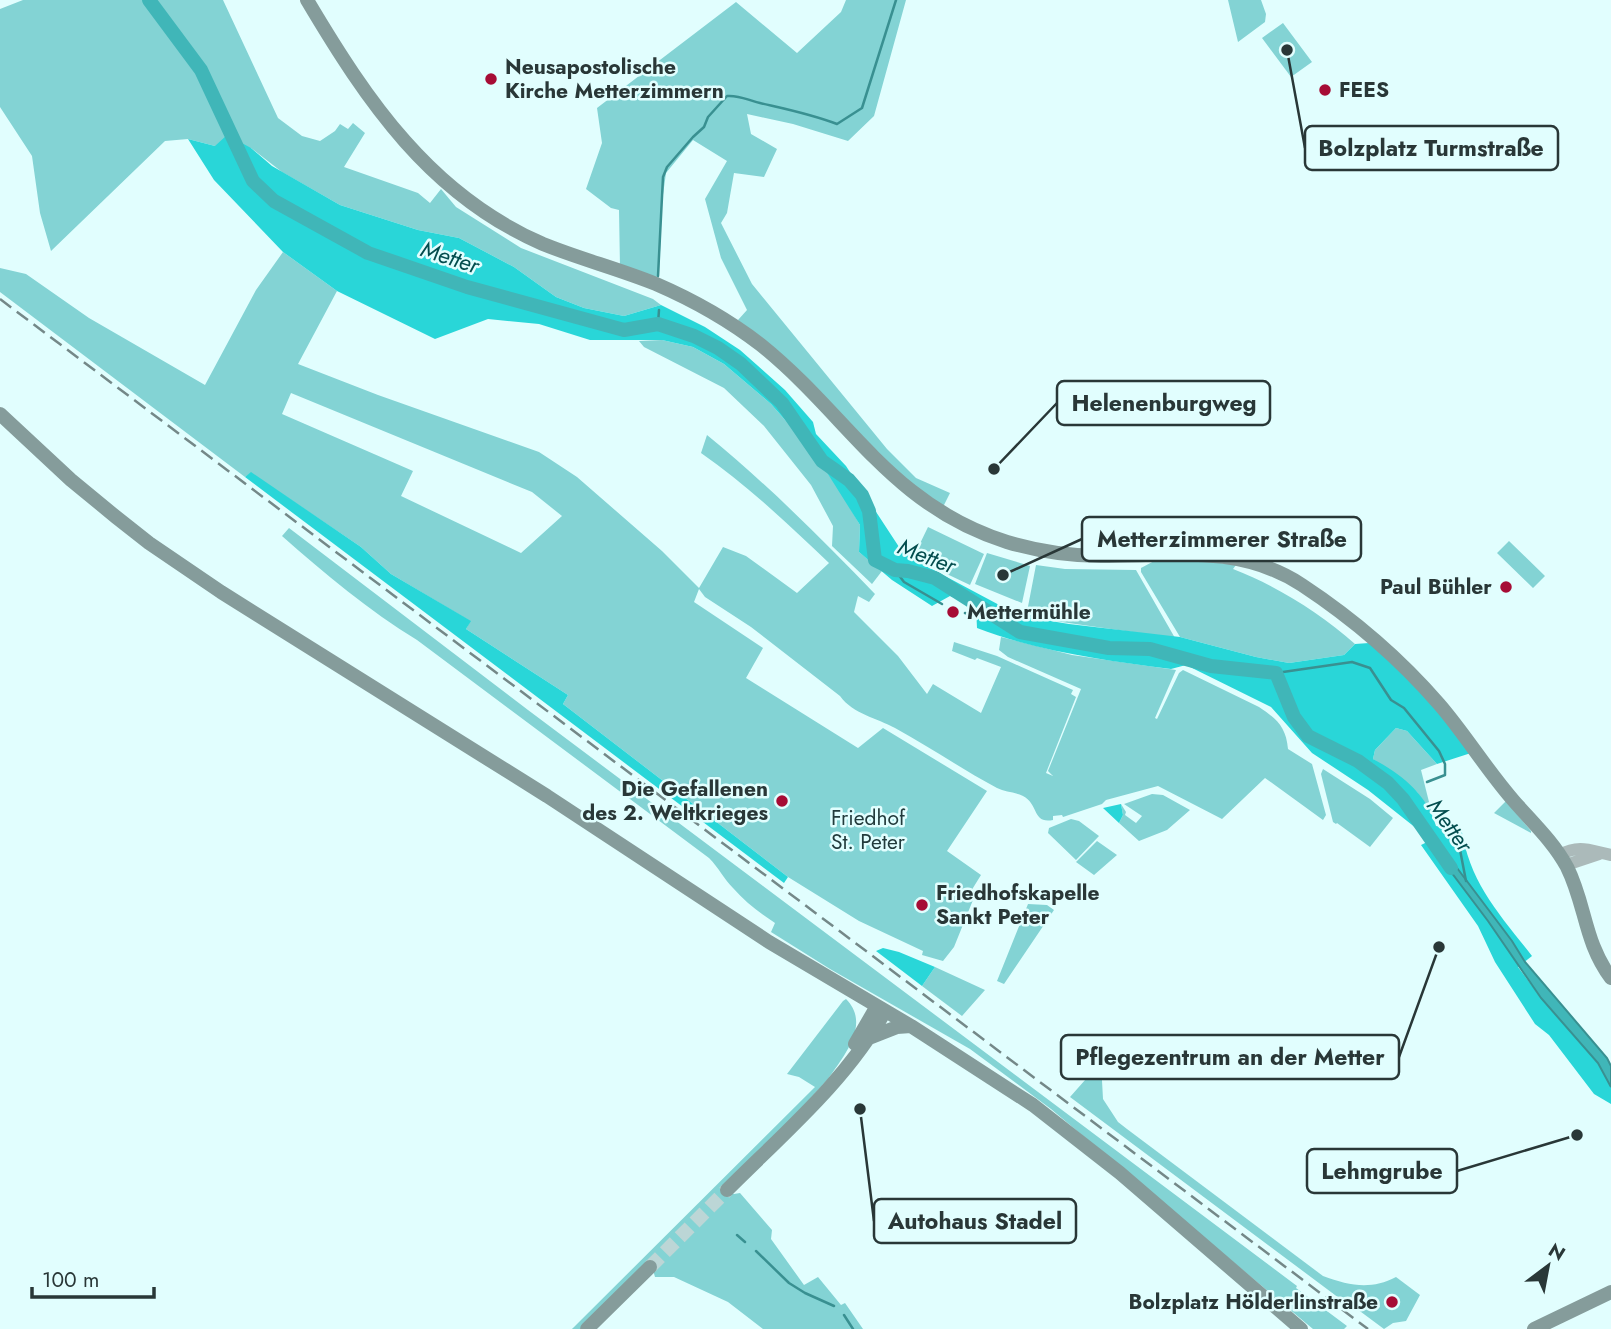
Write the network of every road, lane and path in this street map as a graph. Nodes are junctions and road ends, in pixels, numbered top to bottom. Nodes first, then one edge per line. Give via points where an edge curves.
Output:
1 (307, 0) edge
2 (0, 414) edge
3 (1607, 855) edge
4 (1563, 860) junction
5 (1611, 978) edge
6 (849, 990) junction
7 (881, 1008) junction
8 (911, 1026) junction
9 (865, 1035) junction
10 (727, 1190) tunnel mouth
11 (650, 1267) tunnel mouth
12 (1611, 1292) edge
13 (587, 1329) edge
14 (1301, 1329) edge
15 (1534, 1329) edge

1 - 4 main road via 371,102 416,155 479,208 542,243 655,284 727,321 790,372 903,486 970,529 1051,552 1225,555 1297,581 1407,670
2 - 6 main road via 80,488 177,562
3 - 4 street
4 - 5 main road via 1579,897 1590,942
6 - 7 main road
6 - 9 main road via 861,1011
7 - 8 main road
7 - 9 main road
8 - 9 main road
8 - 14 main road via 1065,1128
9 - 10 main road via 841,1072
11 - 13 main road
12 - 15 main road

